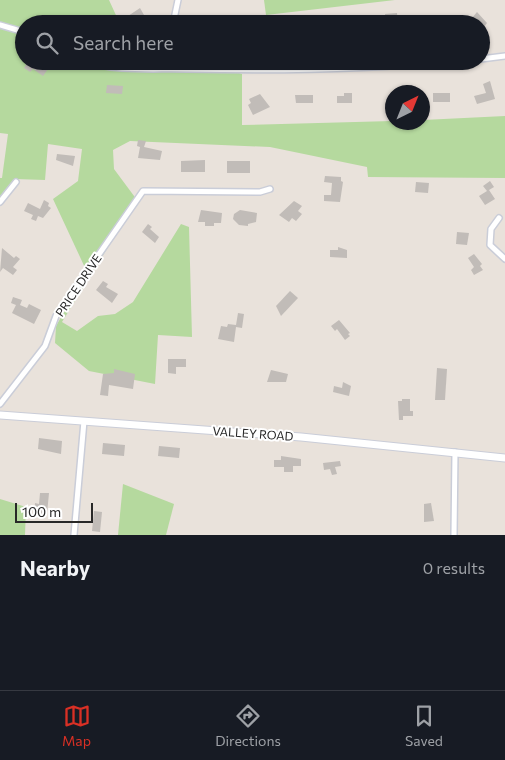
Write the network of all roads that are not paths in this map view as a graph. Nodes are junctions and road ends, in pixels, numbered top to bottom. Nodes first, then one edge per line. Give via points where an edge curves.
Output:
1 (178, 0) edge
2 (176, 15) edge
3 (0, 25) edge
4 (15, 29) edge
5 (505, 56) edge
6 (490, 58) edge
7 (226, 70) edge
8 (312, 70) edge
9 (16, 182) dead end
10 (270, 189) dead end
11 (0, 202) edge
12 (499, 218) dead end
13 (505, 259) edge
14 (0, 404) edge
15 (0, 415) edge
16 (84, 421) junction
17 (455, 452) junction
18 (505, 458) edge
19 (74, 535) edge
20 (454, 535) edge

1 - 2 street
3 - 4 street
5 - 6 street
7 - 8 street
9 - 11 street
10 - 14 street, PRICE DRIVE via 260,192 144,192 56,316 45,346
12 - 13 street via 491,229 490,245
15 - 16 main road, VALLEY ROAD
16 - 17 main road, VALLEY ROAD
16 - 19 street
17 - 18 main road, VALLEY ROAD
17 - 20 street

